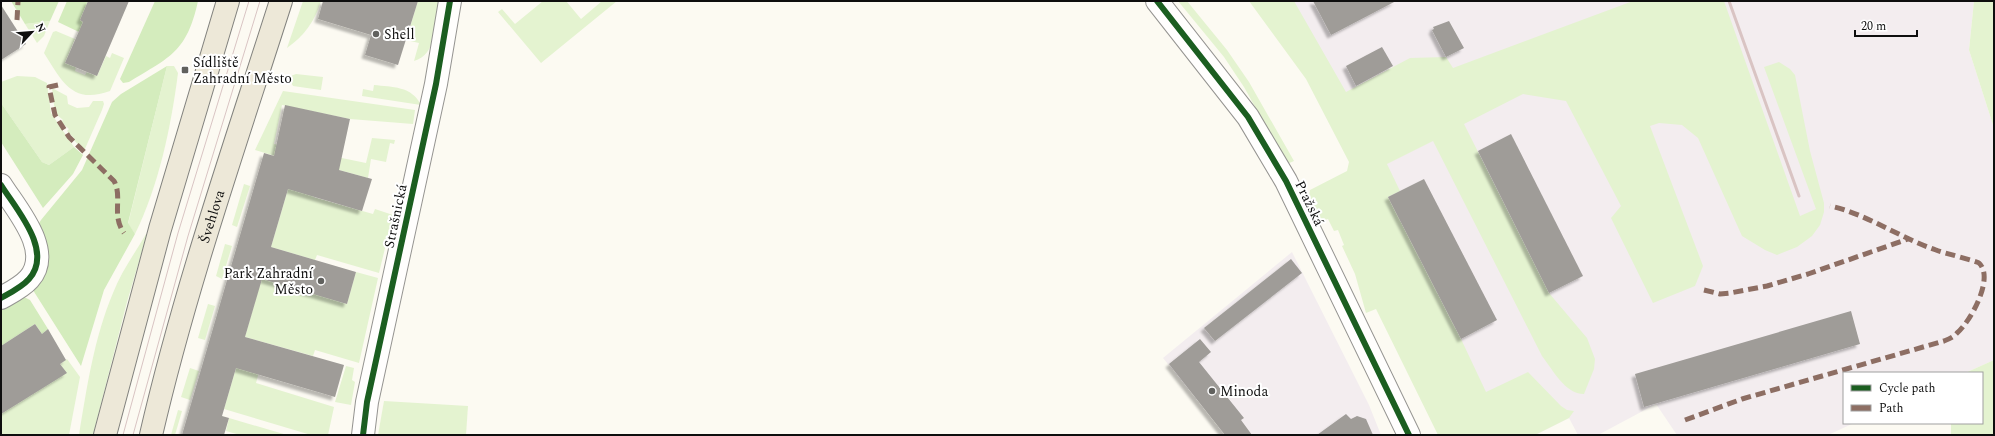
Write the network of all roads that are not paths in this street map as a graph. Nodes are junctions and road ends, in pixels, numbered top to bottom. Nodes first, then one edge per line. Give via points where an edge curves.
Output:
1 (228, 1) edge
2 (281, 1) edge
3 (450, 1) edge
4 (1157, 1) edge
5 (1, 185) edge
6 (1, 298) edge
7 (105, 435) edge
8 (151, 435) edge
9 (363, 435) edge
10 (1409, 435) edge

1 - 7 main road via 160,229
2 - 8 main road, Švehlova via 205,240 168,365
3 - 9 street, Strašnická via 436,84 367,402
4 - 10 street, Pražská via 1248,117 1286,181
5 - 6 street via 34,237 38,258 29,279

